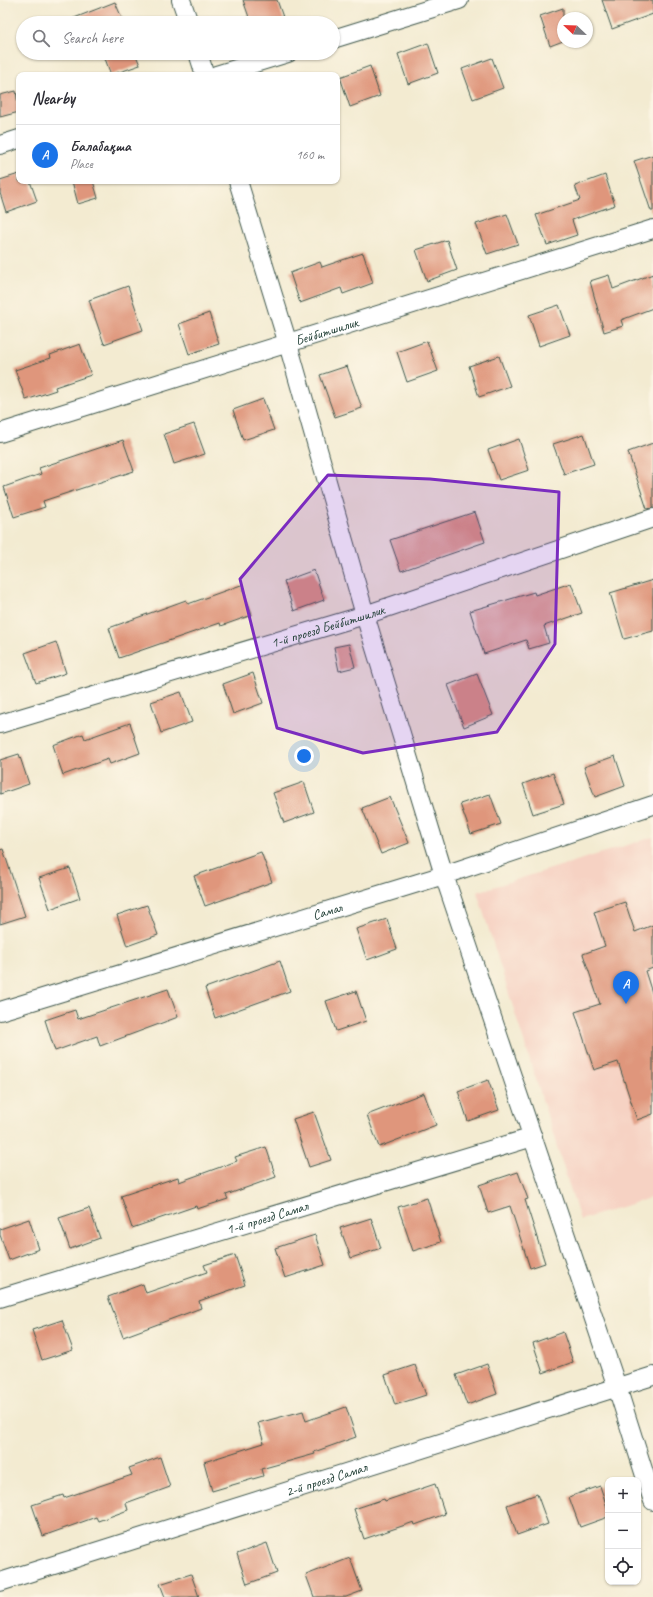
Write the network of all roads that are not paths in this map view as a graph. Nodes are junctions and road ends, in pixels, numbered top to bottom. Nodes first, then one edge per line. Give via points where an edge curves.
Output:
1 (181, 0) edge
2 (459, 0) edge
3 (187, 16) edge
4 (340, 37) edge
5 (200, 60) edge
6 (265, 60) edge
7 (204, 72) edge
8 (226, 72) edge
9 (16, 140) edge
10 (0, 145) edge
11 (239, 184) edge
12 (653, 229) edge
13 (288, 344) junction
14 (0, 433) edge
15 (653, 518) edge
16 (365, 615) junction
17 (0, 724) edge
18 (653, 805) edge
19 (444, 875) junction
20 (0, 1011) edge
21 (533, 1137) junction
22 (0, 1298) edge
23 (653, 1376) edge
24 (617, 1387) junction
25 (653, 1501) edge
26 (0, 1582) edge

1 - 3 street
2 - 4 street
5 - 7 street
6 - 8 street
9 - 10 street
11 - 13 street
12 - 13 street, Бейбитшилик
13 - 14 street, Бейбитшилик
13 - 16 street
15 - 16 street, 1-й проезд Бейбитшилик
16 - 17 street, 1-й проезд Бейбитшилик
16 - 19 street
18 - 19 street, Самал
19 - 20 street, Самал
19 - 21 street
21 - 22 street, 1-й проезд Самал
21 - 24 street
23 - 24 street, 2-й проезд Самал
24 - 25 street
24 - 26 street, 2-й проезд Самал

